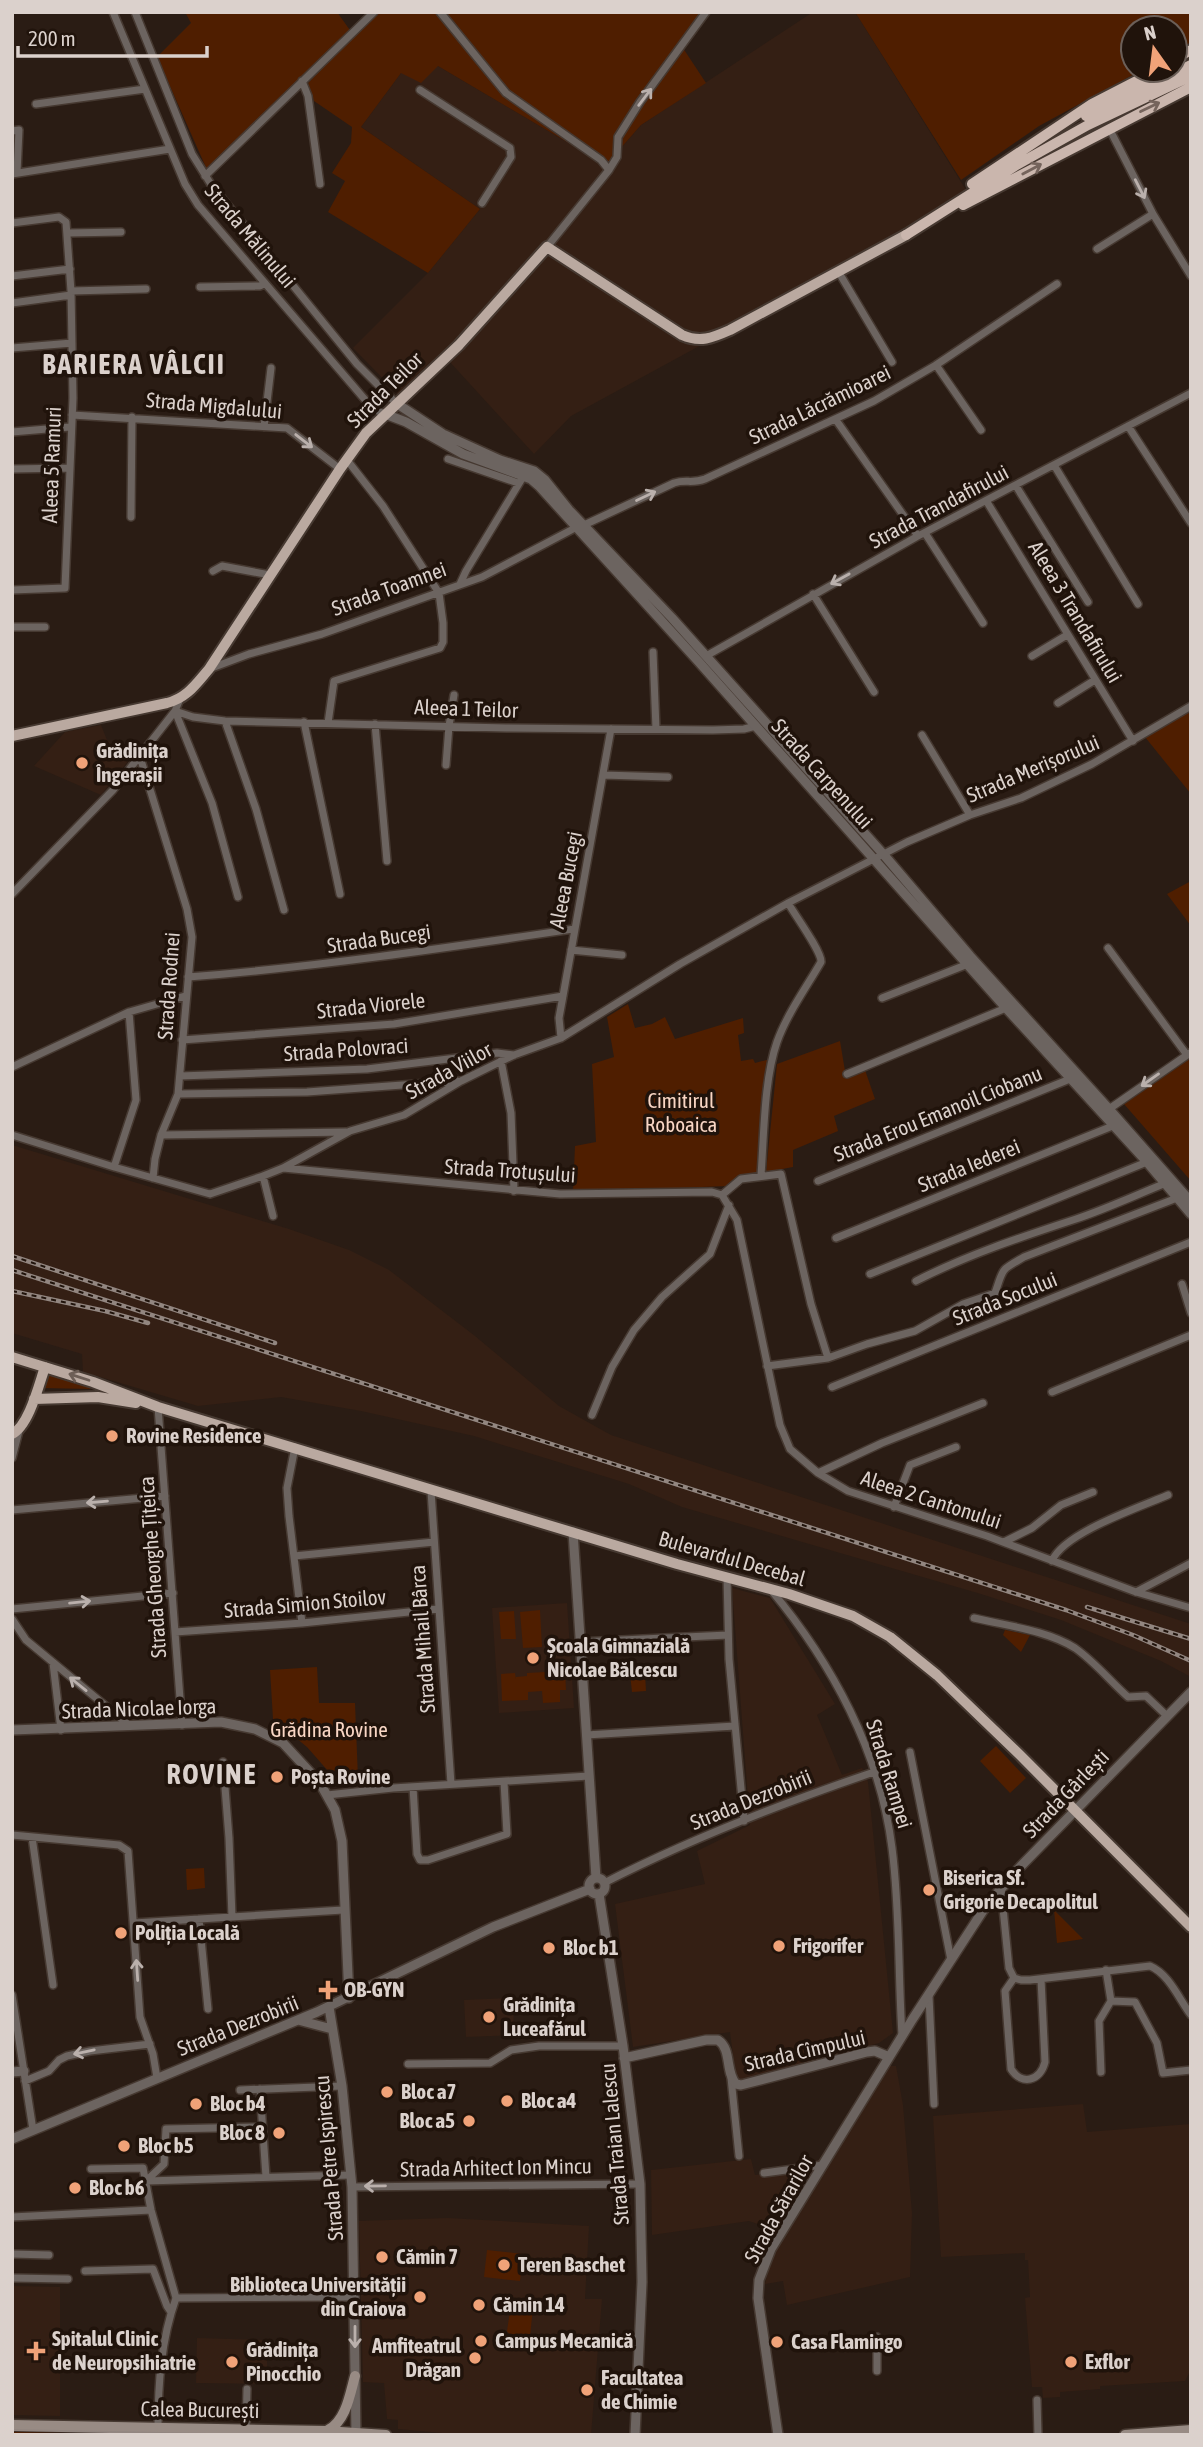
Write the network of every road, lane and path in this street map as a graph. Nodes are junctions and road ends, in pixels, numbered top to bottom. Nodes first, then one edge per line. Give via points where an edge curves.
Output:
1 (113, 12) edge
2 (135, 12) edge
3 (374, 12) edge
4 (440, 12) edge
5 (706, 12) edge
6 (1191, 65) edge
7 (1191, 76) edge
8 (302, 81) junction
9 (1131, 84) edge
10 (1191, 87) edge
11 (145, 89) junction
12 (420, 90) dead end
13 (36, 104) dead end
14 (1109, 128) junction
15 (12, 131) edge
16 (170, 149) junction
17 (609, 170) junction
18 (15, 174) edge
19 (205, 176) junction
20 (979, 179) junction
21 (320, 184) dead end
22 (482, 203) dead end
23 (1153, 214) junction
24 (12, 223) edge
25 (121, 232) dead end
26 (68, 233) junction
27 (906, 235) junction
28 (547, 247) junction
29 (1097, 249) dead end
30 (70, 270) junction
31 (838, 271) junction
32 (12, 276) edge
33 (1191, 276) edge
34 (265, 284) junction
35 (1057, 284) dead end
36 (200, 288) dead end
37 (146, 289) dead end
38 (71, 293) junction
39 (12, 303) edge
40 (72, 343) junction
41 (12, 348) edge
42 (892, 362) dead end
43 (936, 365) junction
44 (271, 368) dead end
45 (1191, 393) edge
46 (396, 403) junction
47 (385, 414) junction
48 (72, 415) junction
49 (132, 417) junction
50 (836, 420) junction
51 (264, 426) junction
52 (1128, 426) junction
53 (70, 428) junction
54 (981, 430) dead end
55 (12, 432) edge
56 (448, 459) dead end
57 (343, 464) junction
58 (1054, 465) junction
59 (69, 468) junction
60 (12, 469) edge
61 (521, 480) junction
62 (1016, 486) junction
63 (987, 502) junction
64 (131, 517) dead end
65 (1191, 523) edge
66 (580, 526) junction
67 (922, 534) junction
68 (213, 571) dead end
69 (270, 575) junction
70 (460, 584) junction
71 (12, 590) edge
72 (439, 593) junction
73 (813, 594) junction
74 (1088, 602) dead end
75 (1138, 604) dead end
76 (983, 623) dead end
77 (12, 627) edge
78 (46, 627) dead end
79 (1067, 635) junction
80 (653, 652) dead end
81 (706, 656) junction
82 (1032, 656) dead end
83 (209, 669) junction
84 (1095, 680) junction
85 (874, 692) dead end
86 (454, 695) dead end
87 (180, 699) junction
88 (1058, 703) dead end
89 (1191, 706) edge
90 (175, 711) junction
91 (225, 720) junction
92 (304, 722) junction
93 (328, 723) junction
94 (375, 724) junction
95 (449, 726) junction
96 (756, 726) junction
97 (611, 729) junction
98 (656, 729) junction
99 (922, 735) dead end
100 (12, 736) edge
101 (1133, 741) junction
102 (140, 757) junction
103 (446, 765) dead end
104 (603, 775) junction
105 (668, 777) dead end
106 (970, 815) junction
107 (880, 857) junction
108 (387, 861) dead end
109 (12, 894) edge
110 (340, 894) dead end
111 (238, 897) dead end
112 (788, 904) junction
113 (284, 909) dead end
114 (573, 929) junction
115 (1108, 948) dead end
116 (571, 950) junction
117 (622, 955) dead end
118 (968, 964) junction
119 (188, 977) junction
120 (185, 996) junction
121 (563, 996) junction
122 (882, 998) dead end
123 (1006, 1008) junction
124 (130, 1012) junction
125 (561, 1038) junction
126 (182, 1040) junction
127 (1189, 1054) edge
128 (514, 1055) junction
129 (501, 1061) junction
130 (12, 1067) edge
131 (847, 1074) dead end
132 (180, 1076) junction
133 (1070, 1079) junction
134 (461, 1081) junction
135 (178, 1094) junction
136 (1109, 1109) junction
137 (1115, 1125) junction
138 (350, 1132) junction
139 (12, 1135) edge
140 (161, 1135) junction
141 (1147, 1162) junction
142 (114, 1167) junction
143 (283, 1168) junction
144 (761, 1175) junction
145 (263, 1176) junction
146 (153, 1178) junction
147 (818, 1181) dead end
148 (1166, 1183) junction
149 (514, 1191) junction
150 (722, 1195) junction
151 (1177, 1198) junction
152 (1191, 1202) edge
153 (729, 1205) junction
154 (1191, 1214) edge
155 (273, 1216) dead end
156 (836, 1238) dead end
157 (1191, 1242) edge
158 (870, 1273) dead end
159 (916, 1281) dead end
160 (1182, 1284) dead end
161 (1191, 1313) edge
162 (1191, 1335) edge
163 (12, 1357) edge
164 (828, 1358) junction
165 (767, 1366) junction
166 (45, 1367) junction
167 (832, 1387) dead end
168 (1052, 1392) dead end
169 (34, 1398) junction
170 (983, 1404) dead end
171 (158, 1407) junction
172 (593, 1415) dead end
173 (16, 1432) edge
174 (295, 1447) junction
175 (956, 1447) dead end
176 (12, 1458) edge
177 (818, 1472) junction
178 (431, 1490) junction
179 (1093, 1492) dead end
180 (1168, 1495) dead end
181 (165, 1496) junction
182 (894, 1507) junction
183 (12, 1510) edge
184 (573, 1532) junction
185 (434, 1542) junction
186 (1004, 1542) junction
187 (294, 1556) junction
188 (1052, 1561) junction
189 (1191, 1563) edge
190 (727, 1577) junction
191 (771, 1590) junction
192 (1136, 1592) junction
193 (173, 1593) junction
194 (1191, 1608) edge
195 (12, 1609) edge
196 (438, 1609) junction
197 (974, 1618) dead end
198 (12, 1619) edge
199 (302, 1623) junction
200 (176, 1632) junction
201 (728, 1635) junction
202 (579, 1642) junction
203 (53, 1663) junction
204 (1191, 1692) edge
205 (1166, 1715) junction
206 (182, 1725) junction
207 (131, 1726) junction
208 (734, 1726) junction
209 (12, 1730) edge
210 (61, 1730) junction
211 (586, 1735) junction
212 (910, 1752) dead end
213 (223, 1762) dead end
214 (874, 1772) junction
215 (589, 1776) junction
216 (504, 1782) junction
217 (451, 1784) junction
218 (413, 1787) junction
219 (327, 1795) junction
220 (1076, 1812) junction
221 (744, 1821) junction
222 (12, 1835) edge
223 (32, 1837) junction
224 (600, 1881) junction
225 (1001, 1887) junction
226 (594, 1891) junction
227 (343, 1910) junction
228 (232, 1917) junction
229 (199, 1919) junction
230 (134, 1923) junction
231 (1191, 1927) edge
232 (951, 1960) junction
233 (1106, 1970) junction
234 (393, 1976) junction
235 (348, 1978) junction
236 (1014, 1978) junction
237 (1041, 1979) junction
238 (53, 1985) dead end
239 (12, 1996) edge
240 (929, 1996) junction
241 (349, 1998) junction
242 (1111, 2001) junction
243 (329, 2007) junction
244 (208, 2009) dead end
245 (1191, 2015) edge
246 (298, 2020) junction
247 (332, 2029) junction
248 (902, 2036) junction
249 (150, 2044) junction
250 (623, 2046) junction
251 (889, 2057) junction
252 (624, 2058) junction
253 (408, 2064) dead end
254 (1191, 2070) edge
255 (1101, 2071) dead end
256 (12, 2072) edge
257 (24, 2076) junction
258 (731, 2077) junction
259 (156, 2078) junction
260 (342, 2086) junction
261 (260, 2089) junction
262 (240, 2090) dead end
263 (934, 2104) dead end
264 (262, 2127) junction
265 (33, 2130) junction
266 (12, 2139) edge
267 (738, 2156) dead end
268 (823, 2165) junction
269 (91, 2169) dead end
270 (764, 2173) dead end
271 (352, 2175) junction
272 (266, 2177) junction
273 (146, 2181) junction
274 (640, 2183) junction
275 (352, 2187) junction
276 (151, 2210) junction
277 (12, 2217) edge
278 (12, 2254) edge
279 (49, 2255) dead end
280 (85, 2271) dead end
281 (12, 2278) edge
282 (68, 2279) dead end
283 (355, 2297) junction
284 (176, 2298) junction
285 (171, 2312) junction
286 (877, 2337) dead end
287 (877, 2371) dead end
288 (355, 2376) junction
289 (247, 2389) dead end
290 (1037, 2400) dead end
291 (12, 2425) edge
292 (158, 2428) junction
293 (246, 2430) junction
294 (1191, 2430) edge
295 (325, 2431) junction
296 (356, 2433) edge
297 (386, 2435) edge
298 (635, 2435) edge
299 (778, 2435) edge
300 (1038, 2435) edge
301 (1125, 2435) edge

1 - 11 street, Strada Mălinului
2 - 19 street, Strada Mălinului
3 - 8 street
4 - 17 street via 506,93
17 -> 5 street via 617,157 618,137
6 - 20 highway via 1088,115
7 - 27 highway via 1088,125
8 - 19 street
8 - 21 street
9 - 20 highway via 1092,104
14 -> 10 highway
11 - 13 street
11 - 16 street, Strada Mălinului
12 - 22 street via 510,148 511,157
14 -> 23 street
27 -> 14 highway
15 - 18 street via 19,130
16 - 18 street
16 - 34 street, Strada Mălinului via 198,205
17 - 28 street
19 - 46 street, Strada Mălinului via 340,344
20 - 27 highway
23 - 29 street
23 - 33 street
24 - 26 street, Aleea 5 Ramuri via 64,218
25 - 26 street
26 - 30 street, Aleea 5 Ramuri
27 - 31 main road
28 - 31 main road via 695,341 730,330
28 - 46 main road, Strada Teilor via 459,345
30 - 32 street
30 - 38 street, Aleea 5 Ramuri
31 - 42 street
34 - 36 street
34 - 47 street, Strada Mălinului via 373,409
35 - 43 street, Strada Lăcrămioarei
37 - 38 street
38 - 39 street
38 - 40 street, Aleea 5 Ramuri
40 - 41 street
40 - 48 street, Aleea 5 Ramuri
43 - 50 street, Strada Lăcrămioarei
43 - 54 street
44 - 51 street
45 - 52 street, Strada Trandafirului
46 - 47 main road, Strada Teilor
46 - 66 street, Strada Carpenului via 443,435 534,471
47 - 57 main road, Strada Teilor
47 - 61 street, Strada Carpenului
48 - 49 street, Strada Migdalului
48 - 53 street, Aleea 5 Ramuri
49 - 51 street, Strada Migdalului
49 - 64 street
66 -> 50 street, Strada Lăcrămioarei via 674,483 694,484
50 - 67 street
51 -> 57 street, Strada Migdalului via 287,428
52 - 58 street, Strada Trandafirului
52 - 65 street
53 - 55 street
53 - 59 street, Aleea 5 Ramuri
56 - 61 street
57 - 69 main road, Strada Teilor
57 - 72 street, Strada Migdalului via 383,506
58 - 62 street, Strada Trandafirului
58 - 75 street
59 - 60 street
59 - 71 street, Aleea 5 Ramuri via 65,588
61 - 66 street, Strada Carpenului via 539,486
61 - 70 street
62 - 63 street, Strada Trandafirului
62 - 74 street
63 - 67 street, Strada Trandafirului
63 - 79 street, Aleea 3 Trandafirului
66 - 70 street, Strada Toamnei
66 - 81 street, Strada Carpenului
66 - 96 street, Strada Carpenului
67 -> 73 street, Strada Trandafirului
67 - 76 street
68 - 69 street via 222,566
69 - 83 main road, Strada Teilor
70 - 72 street, Strada Toamnei
72 - 83 street, Strada Toamnei
72 - 93 street via 442,646 334,681
73 - 81 street, Strada Trandafirului
73 - 85 street
77 - 78 street
79 - 82 street
79 - 84 street, Aleea 3 Trandafirului
80 - 98 street
81 - 107 street, Strada Carpenului
83 - 87 main road, Strada Teilor
84 - 88 street
84 - 101 street, Aleea 3 Trandafirului
86 - 95 street
87 - 90 street, Strada Teilor
87 - 100 main road
89 - 101 street, Strada Merișorului
90 - 91 street, Aleea 1 Teilor
90 - 102 street, Strada Teilor
90 - 111 street via 212,803
91 - 92 street, Aleea 1 Teilor
91 - 113 street
92 - 93 street, Aleea 1 Teilor
92 - 110 street
93 - 94 street, Aleea 1 Teilor
94 - 95 street, Aleea 1 Teilor
94 - 108 street
95 - 97 street, Aleea 1 Teilor
95 - 103 street
96 - 98 street, Aleea 1 Teilor
96 - 107 street, Strada Carpenului
97 - 98 street, Aleea 1 Teilor
97 - 104 street, Aleea Bucegi
99 - 106 street
101 - 106 street, Strada Merișorului via 1021,798
102 - 109 street, Strada Teilor
102 - 119 street, Strada Rodnei via 187,909 192,937
104 - 105 street
104 - 114 street, Aleea Bucegi
106 - 107 street, Strada Merișorului
107 - 112 street, Strada Viilor
107 - 118 street, Strada Carpenului
107 - 136 street, Strada Carpenului
112 - 125 street, Strada Viilor
112 - 144 street via 819,950 821,962 784,1026 773,1057
114 - 116 street, Aleea Bucegi
114 - 119 street, Strada Bucegi via 268,971
115 - 127 street
116 - 117 street
116 - 121 street, Aleea Bucegi
118 - 122 street
118 - 123 street, Strada Carpenului
119 - 120 street, Strada Rodnei
120 - 124 street
120 - 126 street, Strada Rodnei
121 - 125 street, Aleea Bucegi
121 - 126 street, Strada Viorele via 394,1024
123 - 131 street
123 - 133 street, Strada Carpenului
124 - 130 street
124 - 142 street via 136,1100
125 - 128 street, Strada Viilor
126 - 132 street, Strada Rodnei
127 -> 136 street
128 - 129 street, Strada Viilor
128 - 132 street, Strada Polovraci via 497,1053 367,1069
129 - 134 street, Strada Viilor
129 - 149 street via 511,1113
132 - 135 street, Strada Rodnei
133 - 137 street, Strada Carpenului
133 - 147 street, Strada Erou Emanoil Ciobanu
134 - 135 street via 307,1092
134 - 138 street, Strada Viilor via 404,1115
135 - 140 street, Strada Rodnei
136 - 152 street, Strada Carpenului
137 - 141 street, Strada Carpenului
137 - 156 street, Strada Iederei
138 - 140 street
138 - 143 street, Strada Viilor
139 - 142 street, Strada Viilor
140 - 146 street, Strada Rodnei
141 - 148 street, Strada Carpenului
141 - 158 street
142 - 146 street, Strada Viilor
143 - 145 street, Strada Viilor
143 - 149 street, Strada Trotușului
144 - 150 street via 741,1179
144 - 164 street via 781,1174
145 - 146 street, Strada Viilor via 210,1194
145 - 155 street
148 - 151 street, Strada Carpenului
148 - 159 street via 961,1259
149 - 150 street, Strada Trotușului
150 - 153 street
151 - 154 street, Strada Carpenului
151 - 164 street via 1024,1257 999,1275 995,1293 963,1304 915,1331
153 - 165 street, Aleea 2 Cantonului via 737,1220
153 - 172 street via 710,1254 634,1329 612,1367
157 - 167 street, Strada Socului
160 - 161 street
162 - 168 street
163 - 166 main road, Bulevardul Decebal
164 - 165 street
165 - 177 street, Aleea 2 Cantonului via 786,1443
166 - 169 main road
171 -> 166 main road, Bulevardul Decebal
169 - 171 main road, Bulevardul Decebal via 98,1397
169 - 173 main road
170 - 177 street
171 - 174 main road, Bulevardul Decebal
171 - 181 street, Strada Gheorghe Țițeica
173 - 176 street
174 - 178 main road, Bulevardul Decebal
174 - 187 street via 287,1488
175 - 182 street via 910,1465
177 - 182 street, Aleea 2 Cantonului via 848,1491
178 - 184 main road, Bulevardul Decebal
178 - 185 street, Strada Mihail Bârca
179 - 186 street via 1061,1505 1032,1528
180 - 188 street via 1092,1527
181 -> 183 street
181 - 193 street, Strada Gheorghe Țițeica
182 - 186 street, Aleea 2 Cantonului
184 - 190 main road, Bulevardul Decebal
184 - 202 street
185 - 187 street
185 - 196 street, Strada Mihail Bârca
186 - 188 street, Aleea 2 Cantonului
187 - 199 street
188 - 192 street, Aleea 2 Cantonului
189 - 192 street
190 - 191 main road, Bulevardul Decebal
190 - 201 street
191 - 214 street, Strada Rampei via 795,1619 847,1703
191 - 220 main road, Bulevardul Decebal via 845,1613 890,1637 944,1682
192 - 194 street, Aleea 2 Cantonului
195 -> 193 street
193 - 200 street, Strada Gheorghe Țițeica
196 - 199 street, Strada Simion Stoilov
196 - 217 street, Strada Mihail Bârca
197 - 205 street via 1064,1642 1096,1664 1128,1696 1146,1696
198 - 203 street via 26,1640
199 - 200 street, Strada Simion Stoilov
200 - 206 street, Strada Gheorghe Țițeica
201 - 202 street
201 - 208 street
202 - 211 street
207 -> 203 street
203 - 210 street
204 - 205 street, Strada Gârlești
205 - 220 street, Strada Gârlești
206 - 207 street, Strada Nicolae Iorga
206 - 219 street, Strada Nicolae Iorga via 221,1722 271,1736 298,1757
207 - 210 street, Strada Nicolae Iorga
208 - 211 street
208 - 221 street
209 - 210 street, Strada Nicolae Iorga
211 - 215 street
212 - 232 street
213 - 228 street
214 - 221 street, Strada Dezrobirii
214 - 248 street, Strada Rampei via 892,1848
215 - 216 street
215 - 224 street
216 - 217 street
216 - 218 street via 507,1834 428,1860 420,1860 417,1854
217 - 218 street
218 - 219 street
219 - 227 street, Strada Nicolae Iorga via 342,1841
220 - 225 street, Strada Gârlești
220 - 231 main road, Bulevardul Decebal
221 - 224 street, Strada Dezrobirii
222 - 223 street
223 - 230 street via 119,1845 128,1851
223 - 238 street
224 - 226 street via 592,1881
225 - 232 street, Strada Gârlești
225 - 236 street via 1009,1968
226 - 234 street, Strada Dezrobirii via 493,1927
226 - 250 street, Strada Traian Lalescu
227 - 228 street
227 - 235 street, Strada Nicolae Iorga
228 - 229 street
229 - 230 street
229 - 244 street
249 -> 230 street via 140,2017
232 - 240 street, Strada Gârlești
233 - 237 street
233 - 242 street
233 - 245 street via 1155,1968
234 - 235 street via 360,1985
234 - 241 street, Strada Dezrobirii
235 - 241 street, Strada Nicolae Iorga
236 - 237 street
236 - 237 street via 1004,1991 1011,2068 1020,2078 1028,2079 1038,2077 1045,2062
239 - 257 street
240 - 248 street, Strada Gârlești
240 - 263 street
241 - 243 street, Strada Dezrobirii
242 - 254 street via 1135,2002 1157,2043 1163,2073
242 - 255 street via 1099,2021
243 - 246 street, Strada Dezrobirii
243 - 247 street, Strada Petre Ispirescu
246 - 247 street
246 - 259 street, Strada Dezrobirii
247 - 260 street, Strada Petre Ispirescu
248 - 251 street, Strada Gârlești
249 -> 257 street via 90,2050 59,2060 49,2071
249 - 259 street
250 - 252 street, Strada Traian Lalescu
250 - 253 street via 539,2046 511,2050 490,2063
251 - 258 street, Strada Cîmpului via 867,2052 747,2084 736,2084
251 - 268 street, Strada Sărarilor
252 - 258 street via 719,2040 725,2047
252 - 274 street, Strada Traian Lalescu
256 - 257 street
257 - 265 street
258 - 267 street
259 - 265 street, Strada Dezrobirii
260 - 261 street
260 - 271 street, Strada Petre Ispirescu
261 - 262 street
261 - 264 street
264 - 272 street
264 - 273 street via 166,2129 164,2165
265 - 266 street, Strada Dezrobirii
268 - 270 street
268 - 299 street, Strada Sărarilor via 771,2249 759,2280
269 - 273 street via 143,2168
271 - 272 street
271 - 275 street, Strada Petre Ispirescu
272 - 273 street
273 - 276 street
274 -> 275 street, Strada Arhitect Ion Mincu
274 - 298 street, Strada Traian Lalescu via 642,2282
275 - 283 street, Strada Petre Ispirescu
276 - 277 street
276 - 284 street
278 - 279 street
280 - 285 street via 153,2269
281 - 282 street
283 - 284 street
283 -> 288 street, Strada Petre Ispirescu
284 - 285 street
285 - 292 street via 158,2387
286 - 287 street
288 - 295 main road via 338,2422
288 - 296 street, Strada Petre Ispirescu
289 - 293 street
290 - 300 street
291 - 292 main road, Calea București
292 - 293 main road, Calea București
293 - 295 main road, Calea București
294 - 301 main road
295 - 296 main road, Calea București
296 - 297 main road, Calea București

